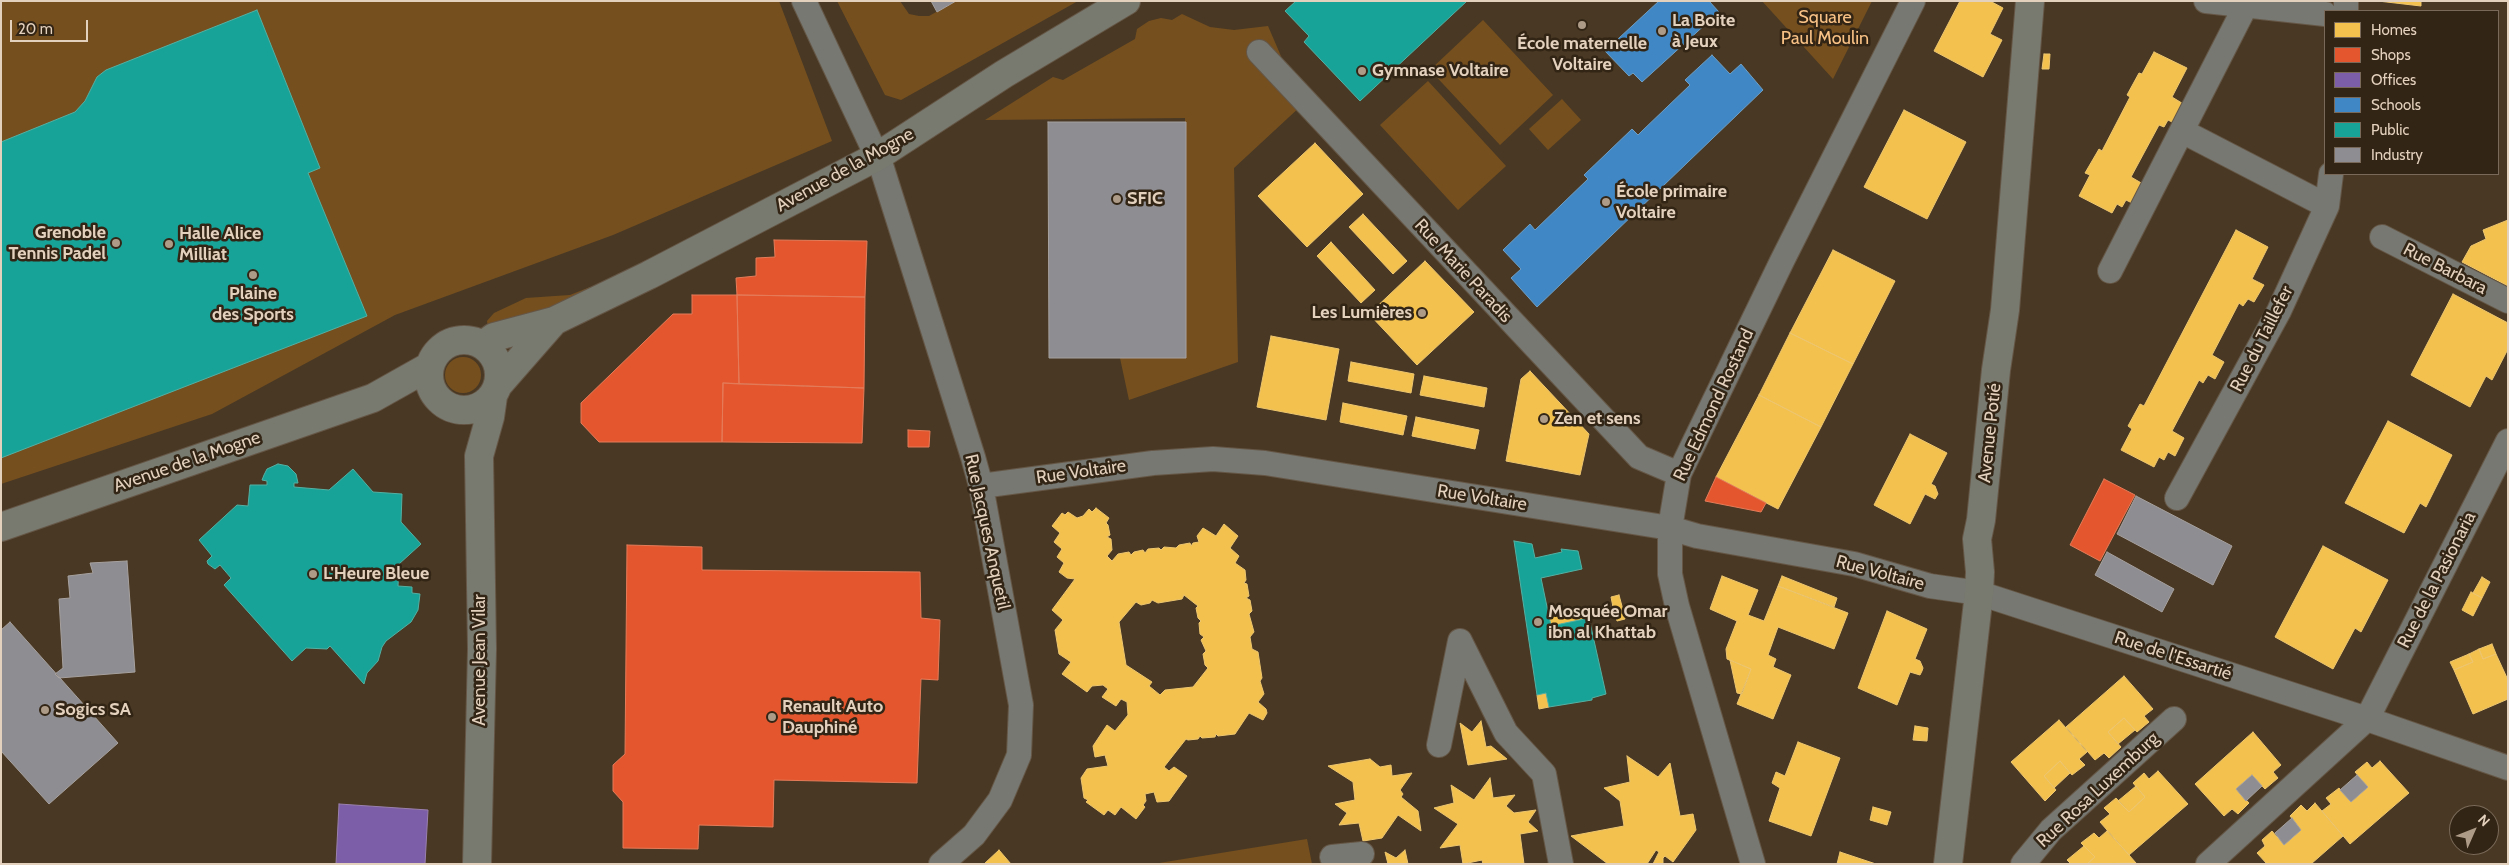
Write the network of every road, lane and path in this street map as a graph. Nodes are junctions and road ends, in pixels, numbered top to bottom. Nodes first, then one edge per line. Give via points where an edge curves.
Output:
1 (804, 1) edge
2 (1126, 1) edge
3 (1913, 1) edge
4 (2030, 1) edge
5 (2206, 1) edge
6 (2246, 6) junction
7 (2324, 14) edge
8 (1259, 52) dead end
9 (2182, 131) junction
10 (878, 156) junction
11 (2331, 175) edge
12 (2327, 206) junction
13 (2382, 237) dead end
14 (2110, 271) dead end
15 (2508, 301) edge
16 (554, 320) junction
17 (482, 345) junction
18 (430, 366) junction
19 (496, 391) junction
20 (373, 398) junction
21 (443, 403) junction
22 (2508, 441) edge
23 (479, 456) junction
24 (1679, 474) junction
25 (981, 486) junction
26 (2177, 498) dead end
27 (1, 526) edge
28 (1670, 528) junction
29 (1978, 593) junction
30 (2174, 719) dead end
31 (2367, 719) junction
32 (1440, 745) dead end
33 (2508, 768) edge
34 (1362, 854) dead end
35 (1332, 857) dead end
36 (477, 864) edge
37 (941, 864) edge
38 (1561, 864) edge
39 (1753, 864) edge
40 (1948, 864) edge
41 (2024, 864) edge
42 (2208, 864) edge

1 - 10 street, Rue Jacques Anquetil
2 - 10 main road, Avenue de la Mogne via 1004,74
3 - 24 street, Rue Edmond Rostand
4 - 29 main road, Avenue Potié via 2005,310 1977,539
5 - 6 street
6 - 7 street
6 - 9 street
8 - 24 street, Rue Marie Paradis via 1639,457
9 - 12 street
9 - 14 street
10 - 16 main road, Avenue de la Mogne via 649,275
10 - 25 street, Rue Jacques Anquetil
11 - 12 street, Rue du Taillefer
12 - 26 street, Rue du Taillefer via 2279,311
13 - 15 street, Rue Barbara
16 - 17 main road, Avenue de la Mogne via 494,336
16 - 19 main road, Avenue de la Mogne
17 - 18 main road via 462,340 451,342 442,348
17 - 19 main road via 497,362 500,374
18 - 20 main road, Avenue de la Mogne
18 - 21 main road via 432,390
19 - 21 main road via 476,409 456,410
19 - 23 main road, Avenue Jean Vilar
20 - 21 main road, Avenue de la Mogne via 400,397
20 - 27 main road, Avenue de la Mogne
21 - 23 main road via 459,422
22 - 31 street, Rue de la Pasionaria
23 - 36 main road, Avenue Jean Vilar via 482,649
24 - 28 street, Rue Edmond Rostand
25 - 28 street, Rue Voltaire via 1153,463 1213,459 1265,463
25 - 37 street, Rue Jacques Anquetil via 1021,705 1018,755 1000,800 974,835
28 - 29 street, Rue Voltaire via 1697,536 1854,564 1930,586
28 - 39 street, Rue Edmond Rostand via 1668,564 1677,606
29 - 31 street, Rue de l'Essartié
29 - 40 main road, Avenue Potié
30 - 41 street, Rue Rosa Luxemburg via 2051,830
31 - 33 street, Rue de l'Essartié
31 - 42 street
32 - 38 street via 1460,642 1506,733 1544,774
34 - 35 street

